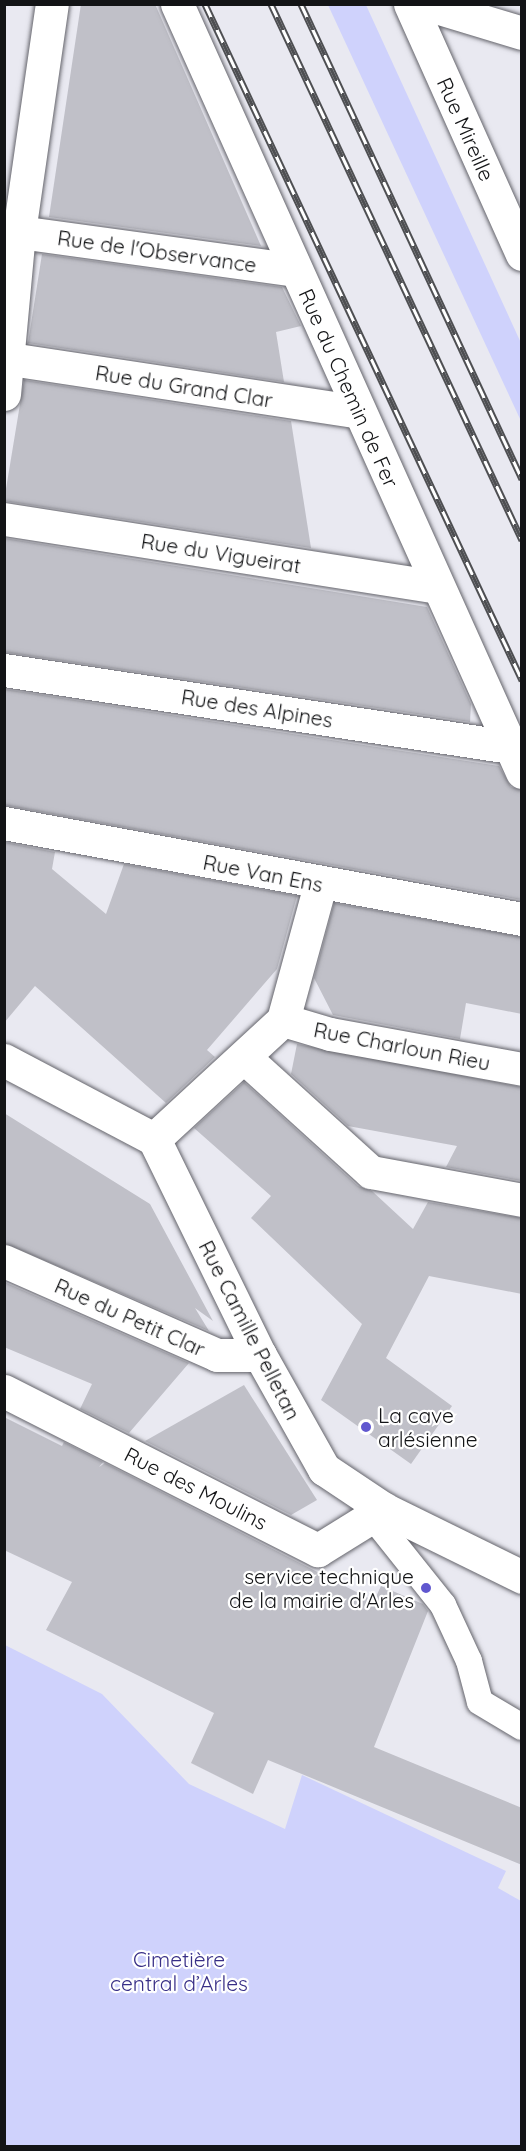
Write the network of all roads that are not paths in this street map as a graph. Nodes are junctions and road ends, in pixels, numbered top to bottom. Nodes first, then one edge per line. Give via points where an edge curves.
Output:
1 (52, 4) edge
2 (177, 4) edge
3 (410, 4) edge
4 (426, 4) edge
5 (522, 33) edge
6 (19, 232) junction
7 (522, 254) edge
8 (295, 270) junction
9 (10, 359) junction
10 (4, 394) edge
11 (359, 412) junction
12 (4, 519) edge
13 (438, 587) junction
14 (4, 670) edge
15 (516, 759) edge
16 (4, 823) edge
17 (320, 885) junction
18 (522, 919) edge
19 (284, 1020) junction
20 (244, 1057) junction
21 (4, 1060) edge
22 (522, 1069) edge
23 (154, 1139) junction
24 (522, 1200) edge
25 (4, 1261) edge
26 (260, 1355) junction
27 (4, 1391) edge
28 (378, 1512) junction
29 (522, 1577) edge
30 (522, 1727) edge

1 - 6 street
2 - 8 street, Rue du Chemin de Fer
3 - 7 street, Rue Mireille
4 - 5 street
6 - 8 street, Rue de l'Observance
6 - 9 street
8 - 11 street, Rue du Chemin de Fer
9 - 10 street
9 - 11 street, Rue du Grand Clar
11 - 13 street, Rue du Chemin de Fer
12 - 13 street, Rue du Vigueirat
13 - 15 street, Rue du Chemin de Fer
14 - 15 street, Rue des Alpines
16 - 17 street, Rue Van Ens
17 - 18 street, Rue Van Ens
17 - 19 street
19 - 20 street
19 - 22 street, Rue Charloun Rieu via 330,1034
20 - 23 street
20 - 24 street via 371,1172
21 - 23 street
23 - 26 street, Rue Camille Pelletan
25 - 26 street, Rue du Petit Clar via 217,1355
26 - 28 street, Rue Camille Pelletan via 324,1469
27 - 28 street, Rue des Moulins via 318,1550
28 - 29 street, Rue Camille Pelletan
28 - 30 lane via 443,1605 469,1662 480,1702

